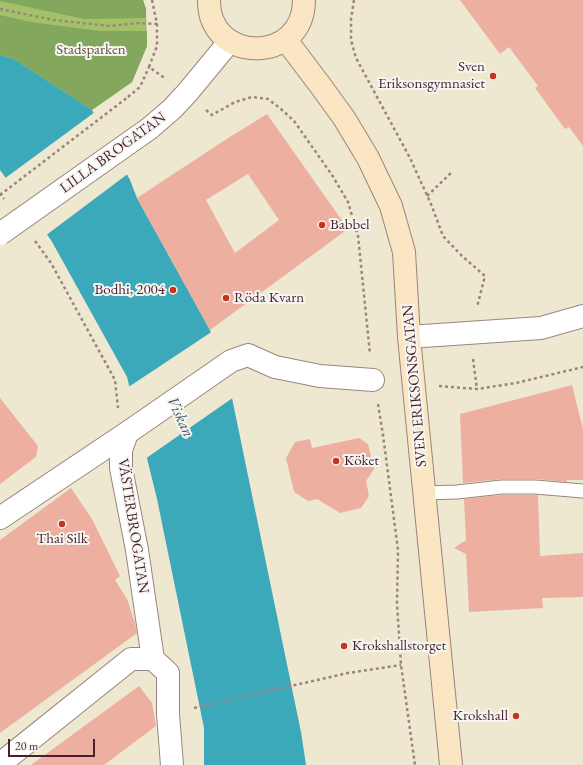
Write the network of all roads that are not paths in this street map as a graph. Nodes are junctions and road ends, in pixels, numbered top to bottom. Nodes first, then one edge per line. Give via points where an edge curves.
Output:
1 (304, 0) edge
2 (207, 2) edge
3 (286, 40) junction
4 (230, 41) junction
5 (0, 234) edge
6 (583, 316) edge
7 (409, 338) junction
8 (373, 380) dead end
9 (127, 433) junction
10 (583, 491) edge
11 (424, 493) junction
12 (0, 518) edge
13 (153, 659) junction
14 (0, 764) edge
15 (172, 765) edge
16 (451, 765) edge

1 - 3 street via 304,11 299,24
2 - 4 street via 215,26
3 - 4 street via 273,47 258,49 243,48
3 - 7 street, SVEN ERIKSONSGATAN via 344,118 368,158 391,206 404,252
4 - 5 street, LILLA BROGATAN, bridge via 187,93 150,128
6 - 7 street via 541,328
7 - 11 street, SVEN ERIKSONSGATAN
8 - 9 street via 312,374 275,367 248,355 231,361
9 - 12 street
9 - 13 street, VÄSTERBROGATAN via 121,450 121,468
10 - 11 lane via 502,487
11 - 16 street, SVEN ERIKSONSGATAN
13 - 14 street via 131,659
13 - 15 street via 168,673

